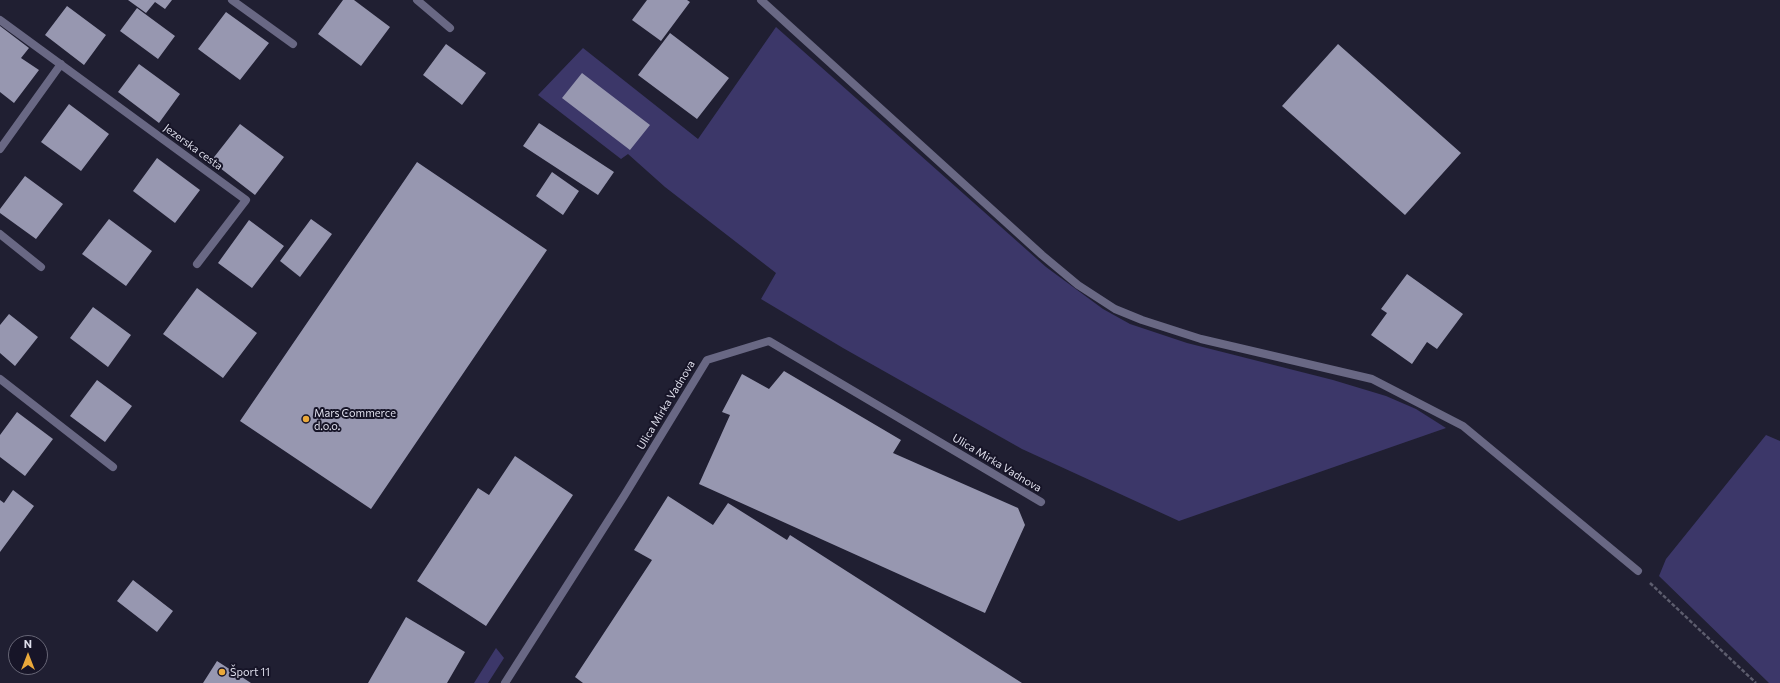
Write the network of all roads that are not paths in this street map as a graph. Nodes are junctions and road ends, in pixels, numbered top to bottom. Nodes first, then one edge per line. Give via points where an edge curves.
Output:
1 (232, 0) edge
2 (417, 0) edge
3 (760, 0) edge
4 (0, 20) edge
5 (450, 28) dead end
6 (293, 44) dead end
7 (61, 64) junction
8 (0, 149) edge
9 (0, 234) edge
10 (197, 264) dead end
11 (41, 267) dead end
12 (0, 379) edge
13 (113, 467) dead end
14 (1041, 502) dead end
15 (1638, 571) road end
16 (505, 683) edge

1 - 6 street
2 - 5 street
3 - 15 street via 1078,285 1115,309 1201,339 1372,379 1463,426
4 - 7 street, Jezerska cesta
7 - 8 street
7 - 10 street, Jezerska cesta via 246,200
9 - 11 street
12 - 13 street
14 - 16 street, Ulica Mirka Vadnova via 769,341 707,360

